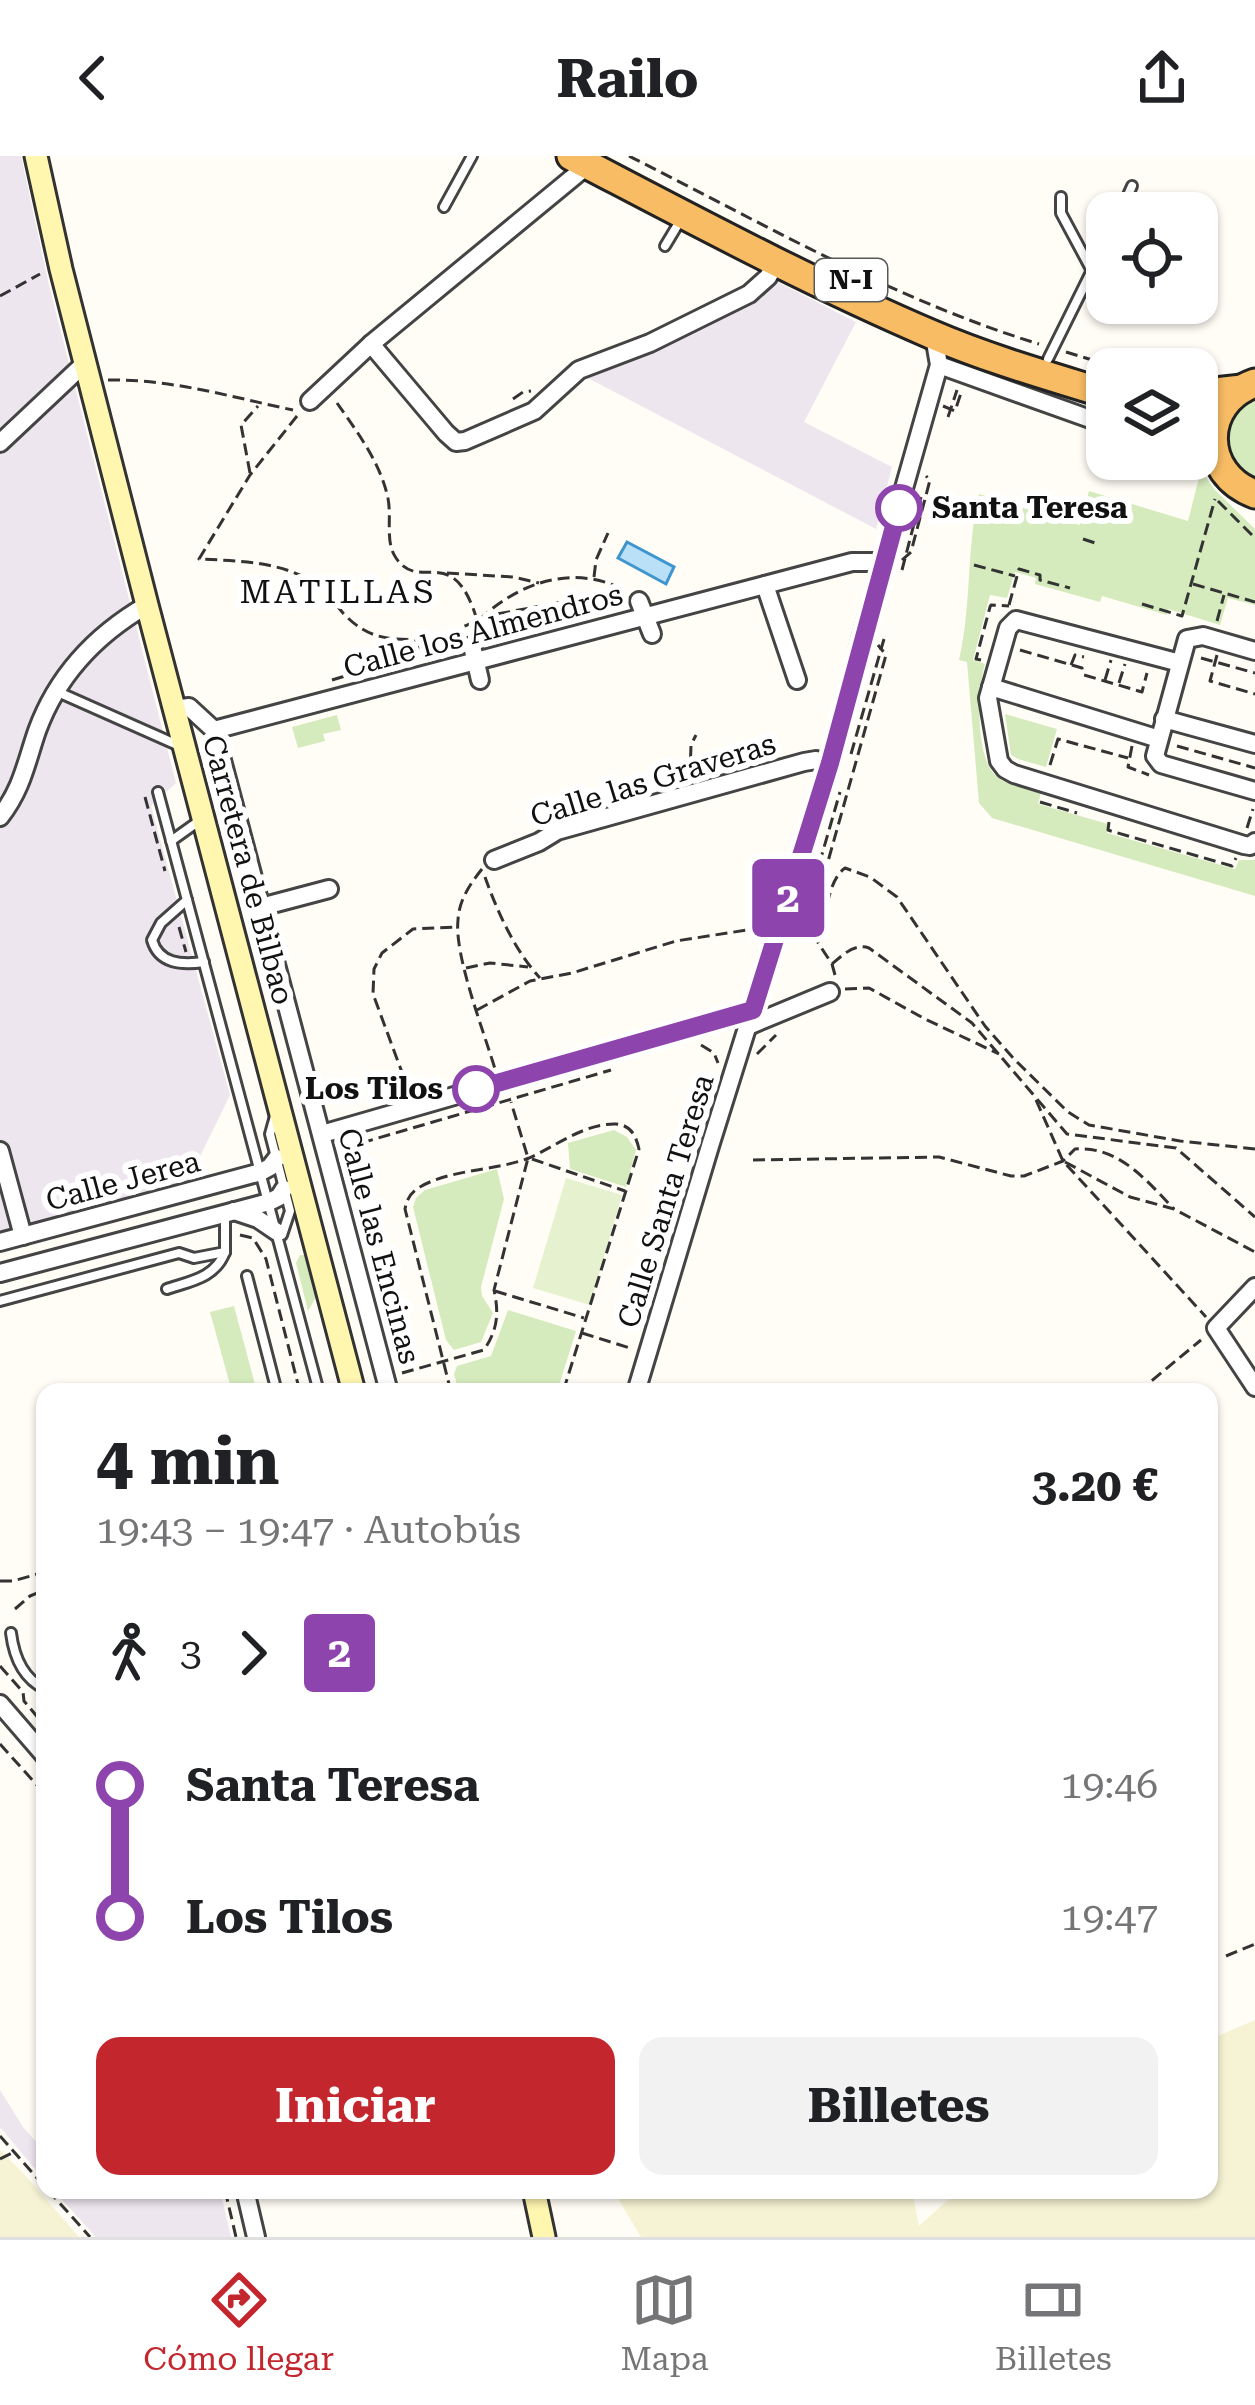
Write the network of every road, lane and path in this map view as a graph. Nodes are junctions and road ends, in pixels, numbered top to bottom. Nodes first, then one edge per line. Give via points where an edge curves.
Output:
1 (36, 156) edge
2 (472, 156) edge
3 (629, 156) edge
4 (588, 159) edge
5 (1132, 186) dead end
6 (1129, 192) edge
7 (1061, 197) dead end
8 (444, 206) dead end
9 (684, 214) junction
10 (665, 246) dead end
11 (1086, 260) edge
12 (777, 261) junction
13 (61, 269) junction
14 (1086, 283) edge
15 (0, 296) edge
16 (934, 335) junction
17 (371, 344) junction
18 (1050, 354) junction
19 (1086, 362) edge
20 (939, 365) junction
21 (1086, 369) edge
22 (967, 370) junction
23 (93, 372) junction
24 (1250, 383) edge
25 (326, 387) junction
26 (1086, 390) edge
27 (1218, 390) edge
28 (261, 404) junction
29 (939, 405) dead end
30 (305, 406) junction
31 (951, 409) junction
32 (1218, 416) edge
33 (948, 417) dead end
34 (1086, 417) edge
35 (0, 443) edge
36 (1218, 469) edge
37 (926, 473) dead end
38 (250, 475) junction
39 (1254, 495) edge
40 (608, 533) dead end
41 (1255, 538) edge
42 (1083, 539) dead end
43 (1095, 543) dead end
44 (894, 565) junction
45 (974, 565) dead end
46 (447, 573) junction
47 (1017, 577) junction
48 (594, 579) junction
49 (1191, 583) junction
50 (541, 584) junction
51 (765, 585) junction
52 (1070, 588) dead end
53 (1224, 593) junction
54 (1255, 602) edge
55 (1142, 604) dead end
56 (147, 605) junction
57 (1009, 607) dead end
58 (646, 617) junction
59 (477, 622) junction
60 (1216, 627) dead end
61 (875, 637) dead end
62 (430, 640) dead end
63 (1036, 645) dead end
64 (1013, 649) dead end
65 (1217, 650) dead end
66 (1255, 651) edge
67 (473, 653) junction
68 (1034, 654) junction
69 (1187, 659) junction
70 (1111, 660) dead end
71 (1215, 662) junction
72 (1125, 664) dead end
73 (1255, 673) edge
74 (480, 680) dead end
75 (797, 680) dead end
76 (1105, 681) junction
77 (1119, 685) junction
78 (991, 688) junction
79 (57, 692) junction
80 (1142, 692) dead end
81 (1255, 694) edge
82 (182, 708) junction
83 (1164, 719) junction
84 (214, 730) junction
85 (696, 735) dead end
86 (1159, 739) junction
87 (1255, 744) edge
88 (184, 748) junction
89 (1128, 758) dead end
90 (830, 763) junction
91 (1048, 771) dead end
92 (692, 785) junction
93 (1255, 791) edge
94 (158, 793) dead end
95 (0, 817) edge
96 (203, 818) junction
97 (1110, 824) dead end
98 (171, 841) junction
99 (1255, 842) edge
100 (1239, 857) dead end
101 (494, 860) dead end
102 (328, 889) dead end
103 (187, 900) junction
104 (261, 907) junction
105 (823, 922) dead end
106 (458, 927) junction
107 (768, 927) dead end
108 (267, 929) junction
109 (235, 936) junction
110 (204, 962) junction
111 (832, 964) junction
112 (530, 967) junction
113 (466, 968) junction
114 (541, 980) junction
115 (835, 991) junction
116 (477, 1010) junction
117 (750, 1018) junction
118 (700, 1044) dead end
119 (1000, 1055) junction
120 (616, 1069) dead end
121 (717, 1069) dead end
122 (500, 1082) junction
123 (1033, 1093) junction
124 (511, 1100) junction
125 (415, 1106) junction
126 (323, 1139) junction
127 (347, 1146) dead end
128 (1255, 1149) edge
129 (0, 1150) edge
130 (284, 1156) junction
131 (528, 1158) junction
132 (753, 1160) dead end
133 (1063, 1162) junction
134 (261, 1172) junction
135 (284, 1189) junction
136 (627, 1191) junction
137 (269, 1202) junction
138 (1174, 1209) junction
139 (229, 1212) junction
140 (1255, 1217) edge
141 (226, 1235) junction
142 (23, 1236) junction
143 (278, 1237) junction
144 (0, 1242) edge
145 (225, 1252) junction
146 (1255, 1252) edge
147 (0, 1273) edge
148 (247, 1276) dead end
149 (167, 1289) dead end
150 (494, 1290) junction
151 (1254, 1292) edge
152 (0, 1301) edge
153 (585, 1319) junction
154 (1216, 1328) junction
155 (581, 1332) junction
156 (632, 1349) dead end
157 (443, 1361) junction
158 (275, 1383) edge
159 (298, 1383) edge
160 (317, 1383) edge
161 (351, 1383) edge
162 (392, 1383) edge
163 (449, 1383) edge
164 (566, 1383) edge
165 (639, 1383) edge
166 (1149, 1383) edge
167 (1255, 1387) edge
168 (36, 1575) edge
169 (32, 1576) junction
170 (0, 1580) edge
171 (36, 1590) edge
172 (36, 1594) edge
173 (15, 1609) dead end
174 (11, 1633) dead end
175 (0, 1666) edge
176 (36, 1684) edge
177 (0, 1704) edge
178 (36, 1715) edge
179 (36, 1736) edge
180 (0, 1744) edge
181 (36, 1784) edge
182 (1255, 1944) edge
183 (1226, 1956) dead end
184 (0, 2136) edge
185 (14, 2152) junction
186 (0, 2159) edge
187 (36, 2177) edge
188 (56, 2199) edge
189 (226, 2199) edge
190 (246, 2199) edge
191 (536, 2199) edge
192 (90, 2237) edge
193 (236, 2237) edge
194 (256, 2237) edge
195 (544, 2237) edge

1 - 13 main road, Carretera de Bilbao
2 - 8 lane
3 - 18 path via 911,298
4 - 9 highway, N-I
4 - 17 street
4 - 18 highway, N-I via 955,327
5 - 6 lane
7 - 11 lane
9 - 10 lane
9 - 12 highway, N-I
12 - 16 highway, N-I
12 - 17 street via 749,294 579,370 535,410 456,442
13 - 15 path
13 - 23 main road, Carretera de Bilbao
14 - 18 lane
16 - 20 street, Calle Santa Teresa
16 - 22 highway, N-I
17 - 25 street
18 - 19 path
18 - 21 highway, N-I
20 - 22 street
20 - 22 street
20 - 44 street, Calle Santa Teresa
22 - 26 highway, N-I
22 - 31 path
22 - 31 path
22 - 34 street
23 - 28 path
23 - 35 street
23 - 56 main road, Carretera de Bilbao
24 - 27 highway
24 - 32 highway
25 - 30 street
25 - 46 path via 377,468 392,553 414,571
28 - 30 path
28 - 38 path via 242,425
29 - 31 path
30 - 38 path
31 - 33 path
36 - 39 highway
37 - 44 path via 904,558
38 - 62 path via 199,559 260,562 292,573 321,586 364,632
40 - 48 path
41 - 49 path via 1216,496
42 - 43 path
44 - 51 street, Calle los Almendros via 852,562
44 - 90 street, Calle Santa Teresa
45 - 47 path
46 - 50 path
46 - 59 path via 461,582
47 - 52 path via 1019,569
47 - 57 path
48 - 50 path
48 - 58 path via 634,595
49 - 53 path
49 - 55 path via 1181,616
50 - 59 path
51 - 58 street, Calle los Almendros
51 - 75 street
53 - 54 path
53 - 60 path
56 - 79 street via 102,636
56 - 82 main road, Carretera de Bilbao
58 - 67 street, Calle los Almendros
59 - 67 path
61 - 111 path via 886,655 809,929
63 - 68 path
64 - 68 path
65 - 71 path
66 - 69 street via 1194,636
67 - 74 street
67 - 84 street, Calle los Almendros
68 - 76 path
69 - 71 path
69 - 78 street via 1016,620
69 - 83 street
70 - 76 path
71 - 73 path
71 - 81 path via 1210,681
72 - 77 path
76 - 77 path
77 - 80 path
78 - 86 street
78 - 99 street via 992,731 1005,770
79 - 88 lane
79 - 95 street via 16,797
82 - 84 street
82 - 88 main road, Carretera de Bilbao
83 - 86 street
83 - 87 street
84 - 104 street, Calle las Encinas
85 - 92 path
86 - 93 street via 1158,763
88 - 96 main road, Carretera de Bilbao
89 - 91 path via 1058,739
90 - 92 street, Calle las Graveras
90 - 117 street, Calle Santa Teresa
92 - 101 street, Calle las Graveras
94 - 98 lane
96 - 98 lane
96 - 109 main road, Carretera de Bilbao
97 - 100 path via 1108,830 1232,866
98 - 103 lane
102 - 104 street
103 - 110 lane
103 - 110 lane via 152,940 163,958
104 - 108 street, Calle las Encinas
105 - 128 path via 839,871 870,877 897,897 969,1005 1068,1112 1089,1125
106 - 112 path via 463,896 482,869
106 - 113 path
106 - 125 path via 413,929 374,969 373,994
107 - 114 path via 676,941
108 - 109 street
108 - 126 street, Calle las Encinas
109 - 130 main road, Carretera de Bilbao
110 - 134 lane
111 - 115 path
111 - 119 path via 869,949 972,1023
112 - 113 path
112 - 114 path
113 - 116 path
114 - 116 path
115 - 117 street
115 - 119 path via 869,988
116 - 122 path
117 - 122 street
117 - 165 street, Calle Santa Teresa via 717,1149
118 - 121 path via 714,1053
119 - 123 path
120 - 124 path
122 - 125 street
123 - 133 path
123 - 140 path via 1066,1134 1176,1148
124 - 127 path
124 - 131 path
125 - 126 street
126 - 130 street
126 - 162 street, Calle las Encinas
129 - 142 street
130 - 134 street
130 - 135 lane
130 - 161 main road, Carretera de Bilbao
131 - 136 path
131 - 136 path via 565,1138 622,1124 639,1149
131 - 150 path
131 - 157 path via 426,1184 407,1198
132 - 133 path via 938,1157 1011,1176
133 - 138 path via 1130,1197
133 - 138 path via 1075,1149 1107,1151
133 - 154 path
134 - 137 lane
134 - 142 street, Calle Jerea
135 - 137 street
135 - 143 lane via 290,1211
136 - 153 path
137 - 139 street, Calle Jerea
137 - 143 lane
138 - 146 path
139 - 141 lane
139 - 143 street, Calle Jerea via 258,1219
139 - 147 street, Calle Jerea
141 - 145 lane
141 - 159 path via 248,1235 262,1250
142 - 144 street, Calle Jerea
143 - 160 lane
145 - 149 lane via 210,1274
145 - 152 lane via 179,1253
148 - 158 lane
150 - 153 path
150 - 157 path via 500,1312 484,1350
151 - 154 street
153 - 155 path
154 - 166 path
154 - 167 street
155 - 156 path
155 - 164 path
157 - 162 path
157 - 163 path
168 - 169 path
169 - 170 path
169 - 171 path
172 - 173 path
174 - 176 lane via 17,1662
175 - 178 path
177 - 179 street
180 - 181 path
182 - 183 path
184 - 185 path
185 - 186 path
185 - 187 path
188 - 192 path
189 - 193 path
190 - 194 street
191 - 195 main road

